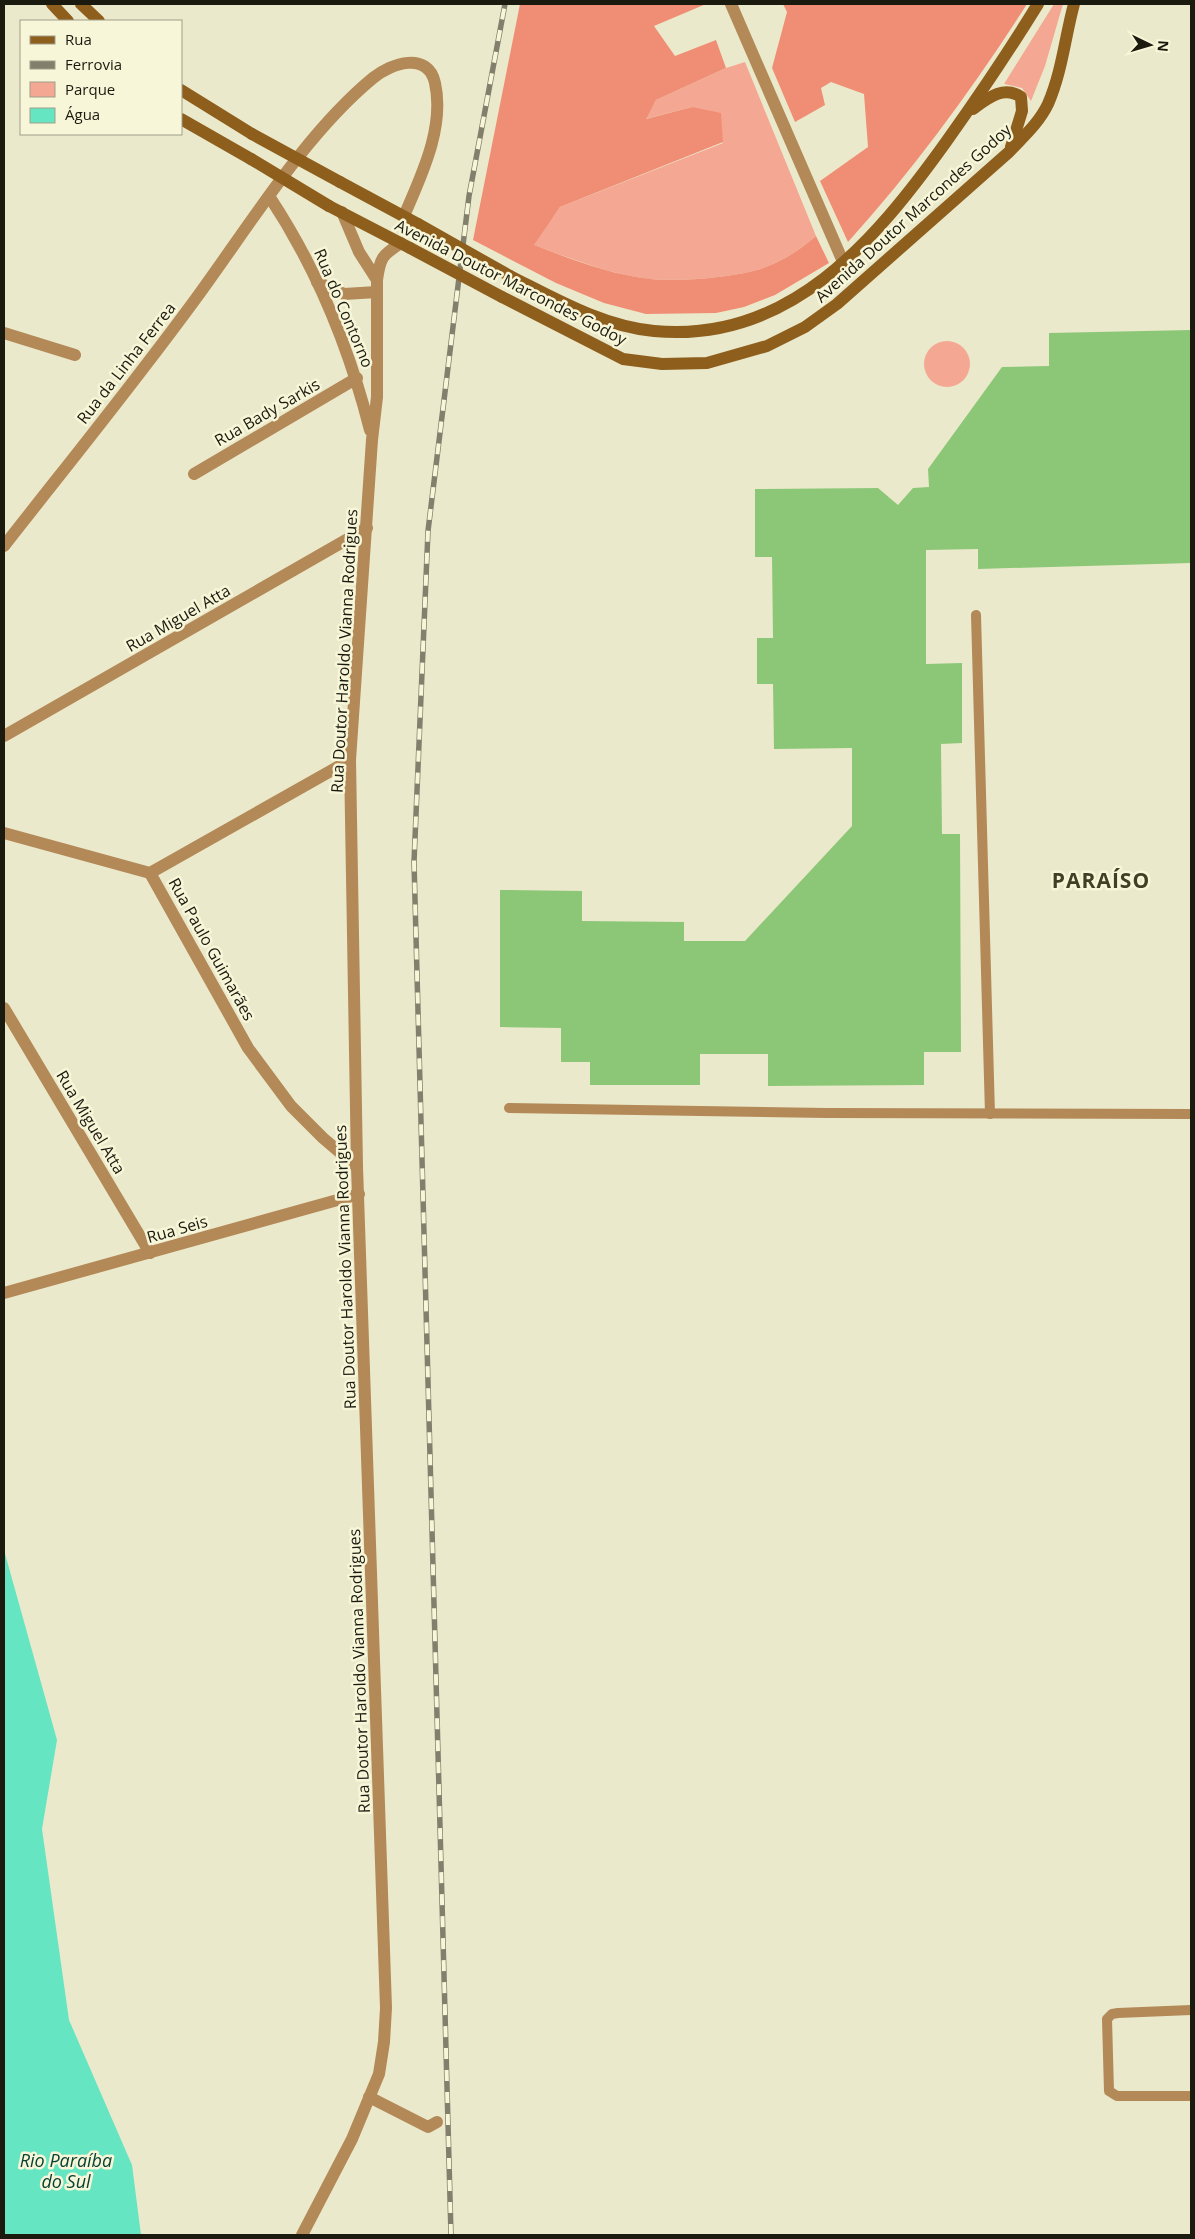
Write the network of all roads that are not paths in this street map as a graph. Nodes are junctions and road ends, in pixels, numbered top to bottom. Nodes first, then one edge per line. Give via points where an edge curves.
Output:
1 (52, 4) edge
2 (81, 4) edge
3 (731, 4) edge
4 (1038, 4) edge
5 (1074, 4) edge
6 (67, 20) edge
7 (97, 20) edge
8 (182, 91) edge
9 (965, 115) junction
10 (182, 120) edge
11 (1010, 152) junction
12 (269, 196) junction
13 (342, 212) junction
14 (404, 216) junction
15 (405, 245) junction
16 (844, 264) junction
17 (317, 282) junction
18 (377, 286) junction
19 (4, 333) edge
20 (75, 355) dead end
21 (356, 378) junction
22 (372, 440) junction
23 (194, 474) dead end
24 (368, 528) junction
25 (4, 546) edge
26 (976, 614) dead end
27 (4, 736) edge
28 (350, 760) junction
29 (4, 833) edge
30 (150, 873) junction
31 (4, 1008) edge
32 (509, 1108) dead end
33 (990, 1114) junction
34 (1191, 1114) edge
35 (357, 1166) junction
36 (359, 1194) junction
37 (150, 1253) junction
38 (4, 1293) edge
39 (1191, 2010) edge
40 (1191, 2096) edge
41 (369, 2097) junction
42 (437, 2122) dead end
43 (302, 2235) edge

1 - 6 main road
2 - 7 main road
3 - 16 street
4 - 9 main road, Avenida Doutor Marcondes Godoy
5 - 11 main road, Avenida Doutor Marcondes Godoy via 1058,78 1047,105 1033,127
8 - 14 main road, Avenida Doutor Marcondes Godoy, bridge via 252,134
9 - 11 main road via 993,95 1008,92 1021,97 1022,111
9 - 16 main road, Avenida Doutor Marcondes Godoy via 905,196
10 - 13 main road, Avenida Doutor Marcondes Godoy, bridge
11 - 15 main road, Avenida Doutor Marcondes Godoy, bridge via 837,304 805,327 768,346 707,363 662,364 623,358
12 - 14 street, Rua da Linha Ferrea via 326,124 374,77 397,63 413,62 428,68 434,78 438,113 426,163
12 - 17 street, Rua do Contorno via 296,236
12 - 25 street, Rua da Linha Ferrea via 166,339
13 - 15 main road, Avenida Doutor Marcondes Godoy
13 - 18 street
14 - 16 main road, Avenida Doutor Marcondes Godoy, bridge via 510,276 585,313 654,331 687,331 754,320 791,302
15 - 18 street, Rua Doutor Haroldo Vianna Rodrigues via 383,256 379,262
17 - 18 street via 344,294
17 - 21 street, Rua do Contorno via 346,346
18 - 22 street, Rua Doutor Haroldo Vianna Rodrigues via 377,397
19 - 20 street
21 - 22 street, Rua do Contorno
21 - 23 street, Rua Bady Sarkis
22 - 24 street, Rua Doutor Haroldo Vianna Rodrigues
24 - 27 street, Rua Miguel Atta
24 - 28 street, Rua Doutor Haroldo Vianna Rodrigues
26 - 33 lane
28 - 30 street, Rua Paulo Guimarães
28 - 35 street, Rua Doutor Haroldo Vianna Rodrigues
29 - 30 street
30 - 35 street, Rua Paulo Guimarães via 248,1048 291,1106
31 - 37 street, Rua Miguel Atta
32 - 33 lane
33 - 34 lane
35 - 36 street, Rua Doutor Haroldo Vianna Rodrigues
36 - 37 street, Rua Seis
36 - 41 street, Rua Doutor Haroldo Vianna Rodrigues via 386,2008 379,2074
37 - 38 street, Rua Seis
39 - 40 lane via 1118,2013 1107,2018 1108,2091 1117,2096
41 - 42 street via 428,2127
41 - 43 street, Rua Doutor Haroldo Vianna Rodrigues via 352,2139

